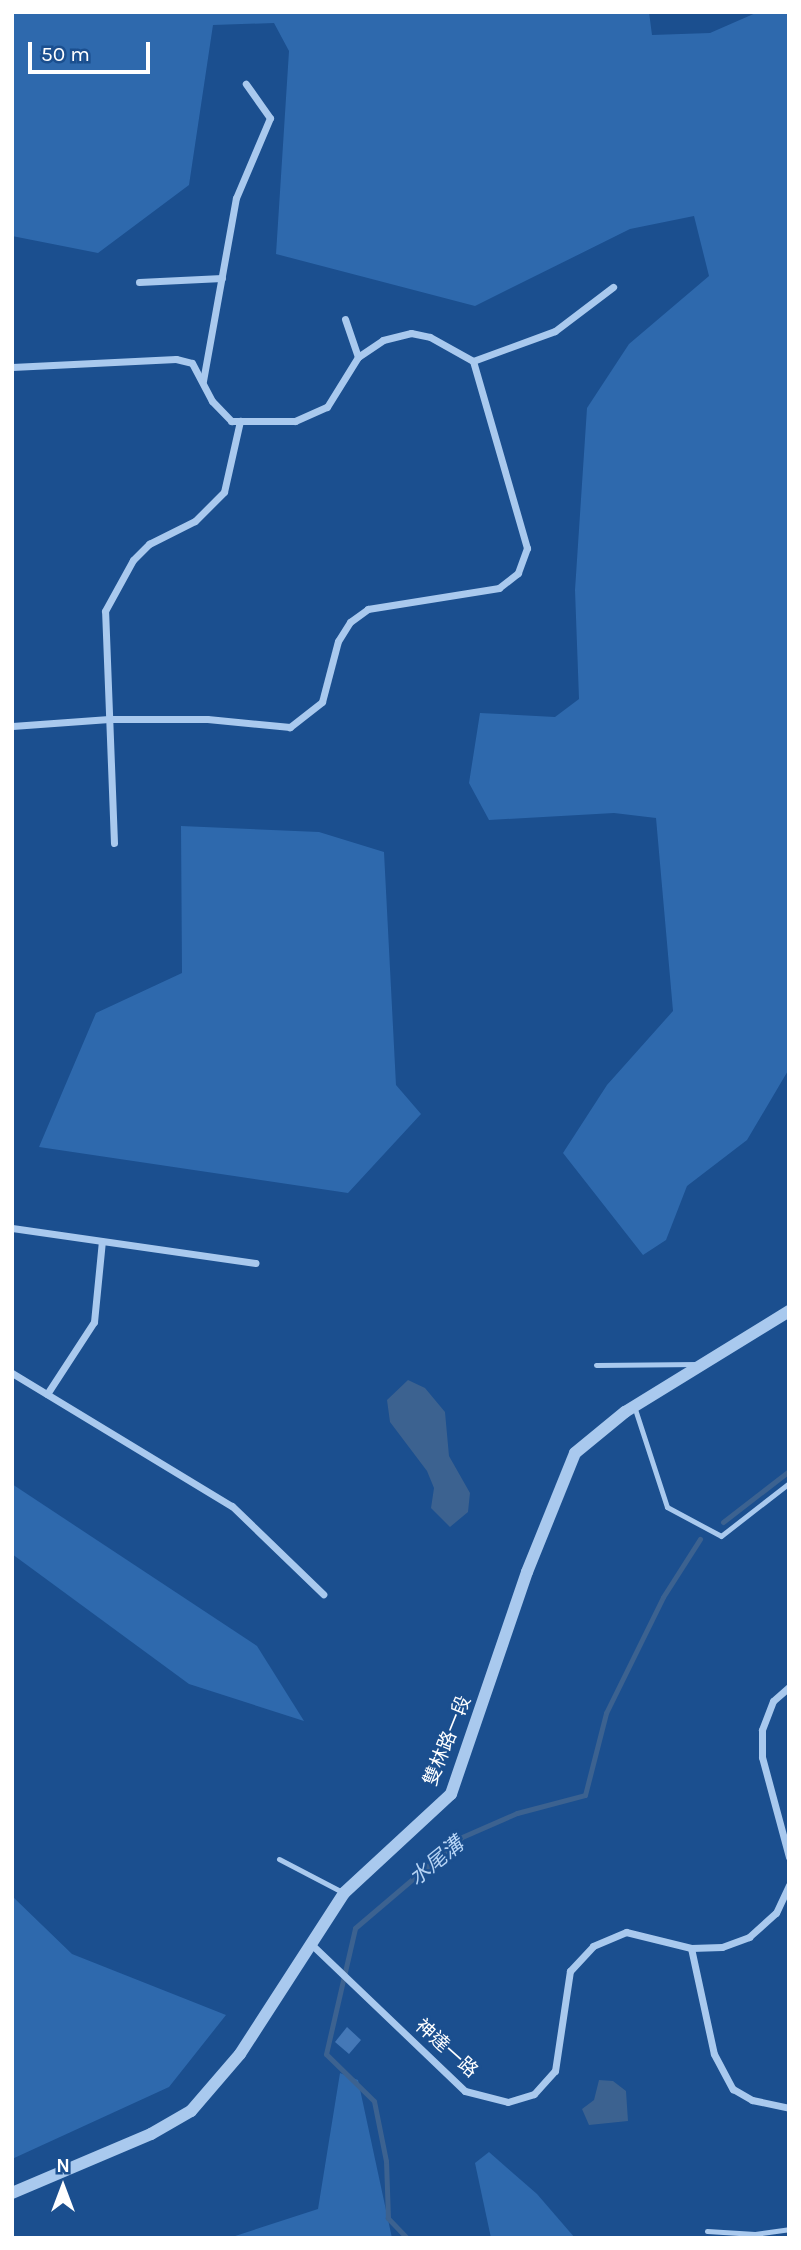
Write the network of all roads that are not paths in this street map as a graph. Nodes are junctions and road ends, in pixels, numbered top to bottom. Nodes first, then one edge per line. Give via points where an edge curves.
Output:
1 (246, 84) dead end
2 (222, 278) junction
3 (139, 282) dead end
4 (613, 287) dead end
5 (345, 319) dead end
6 (358, 357) junction
7 (473, 361) junction
8 (12, 367) edge
9 (203, 383) junction
10 (240, 421) junction
11 (109, 719) junction
12 (12, 726) edge
13 (114, 843) dead end
14 (12, 1228) edge
15 (103, 1241) junction
16 (255, 1263) dead end
17 (789, 1311) edge
18 (698, 1364) junction
19 (596, 1365) dead end
20 (12, 1373) edge
21 (47, 1394) junction
22 (634, 1406) junction
23 (789, 1483) edge
24 (323, 1594) dead end
25 (789, 1687) edge
26 (789, 1857) edge
27 (279, 1859) dead end
28 (789, 1885) edge
29 (344, 1893) junction
30 (309, 1942) junction
31 (691, 1948) junction
32 (789, 2108) edge
33 (12, 2193) edge
34 (789, 2229) edge
35 (708, 2231) dead end

1 - 2 street via 270,118 236,198
2 - 3 street
2 - 9 street
4 - 7 street via 555,331
5 - 6 street
6 - 7 street via 383,340 411,333 446,343
6 - 10 street via 327,407 295,421
7 - 11 street via 526,534 518,573 499,588 368,609 350,622 338,641 322,702 290,727 207,719
8 - 9 street via 176,359 192,363
9 - 10 street via 212,401 232,421
10 - 11 street via 224,492 214,506 149,544 116,585 106,611
11 - 12 street
11 - 13 street
14 - 15 street
15 - 16 street
15 - 21 street via 93,1322
17 - 18 street, 雙林路一段
18 - 19 lane
18 - 22 street, 雙林路一段
20 - 21 street
21 - 24 street via 232,1506
22 - 23 lane via 667,1507 721,1536
22 - 29 street, 雙林路一段 via 575,1453 527,1572 451,1794
25 - 26 street via 773,1702 762,1730 762,1757
27 - 29 lane
28 - 31 street, 神達一路 via 776,1913 749,1937 722,1947
29 - 30 street, 雙林路一段
30 - 31 street, 神達一路 via 465,2091 508,2102 534,2094 555,2071 570,1971 593,1946 626,1931
30 - 33 street, 雙林路一段 via 240,2054 191,2111 151,2134
31 - 32 street via 714,2054 733,2089
34 - 35 lane via 755,2234

